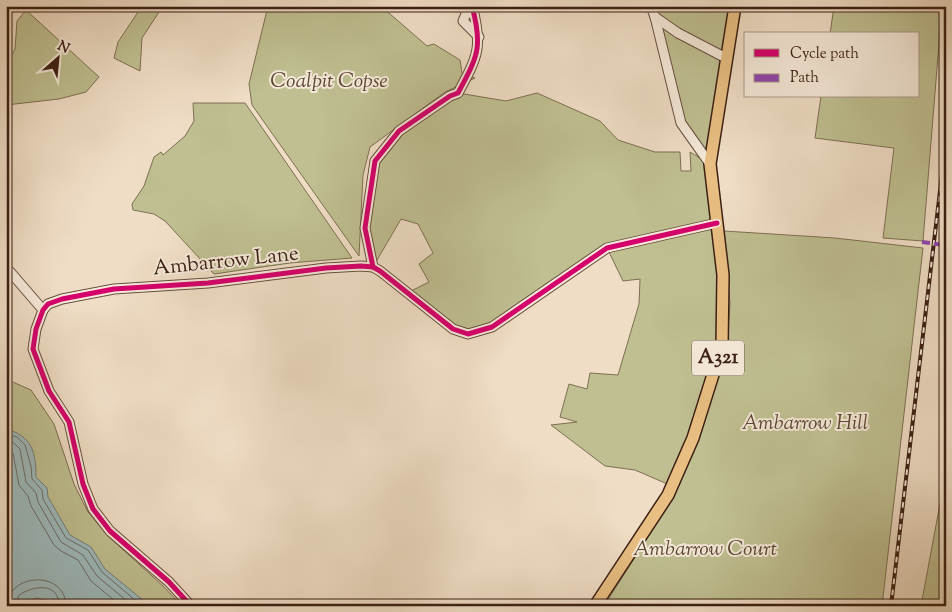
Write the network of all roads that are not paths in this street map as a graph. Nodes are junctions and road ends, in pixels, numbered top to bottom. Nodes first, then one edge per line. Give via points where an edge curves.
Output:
1 (651, 6) edge
2 (735, 6) edge
3 (473, 9) edge
4 (655, 17) junction
5 (478, 38) junction
6 (726, 58) junction
7 (710, 164) junction
8 (717, 223) junction
9 (6, 267) edge
10 (373, 267) junction
11 (43, 310) junction
12 (191, 606) edge
13 (595, 606) edge

1 - 4 street
2 - 6 main road, A321
3 - 5 street
3 - 5 street via 463,21
4 - 6 street
4 - 7 street via 680,123
5 - 10 street via 480,45 472,69 458,93 399,131 375,161 364,228
6 - 7 main road, A321
7 - 8 main road, A321
8 - 10 street via 607,248 492,327 468,334 453,329
8 - 13 main road, A321 via 724,284 722,346 693,438 668,495
9 - 11 street
10 - 11 street, Ambarrow Lane via 310,269 208,283 114,289 62,299 48,304
11 - 12 street via 33,349 49,391 69,422 92,509 110,531 169,582

